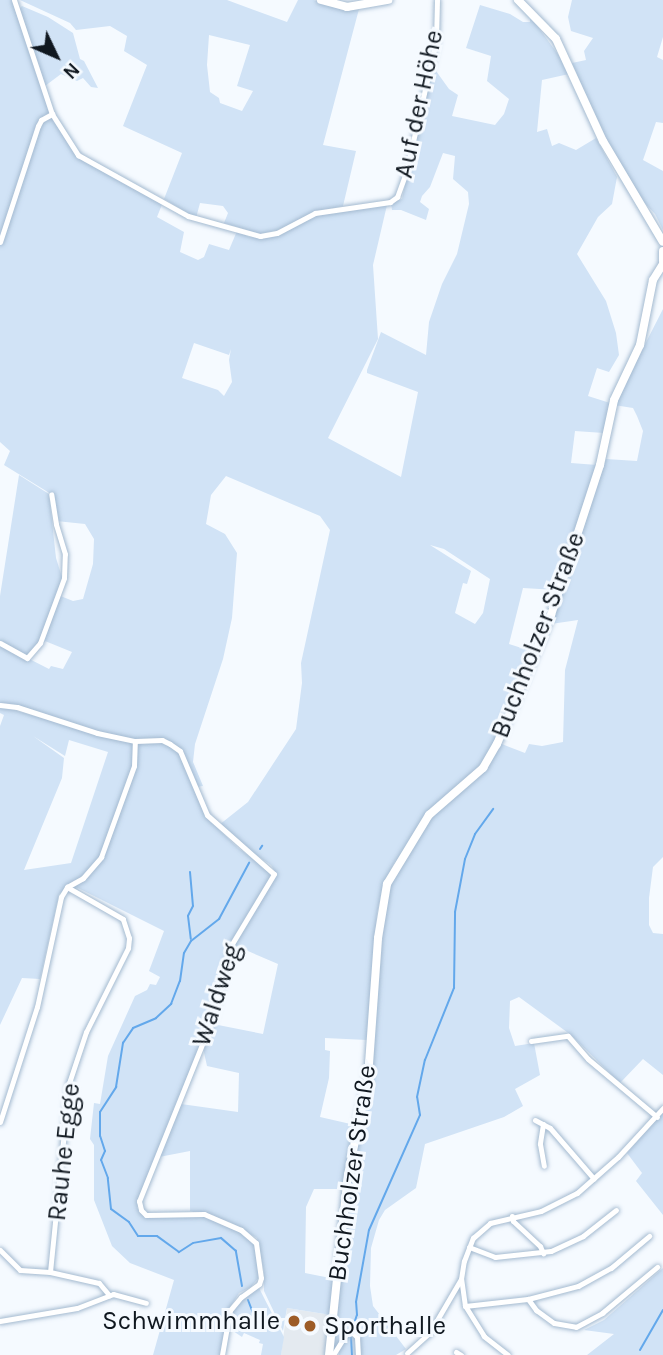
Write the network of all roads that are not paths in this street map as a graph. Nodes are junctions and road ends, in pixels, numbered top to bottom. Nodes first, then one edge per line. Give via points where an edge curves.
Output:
1 (15, 0) edge
2 (321, 0) edge
3 (388, 0) edge
4 (437, 0) edge
5 (518, 0) edge
6 (52, 114) junction
7 (0, 242) edge
8 (663, 242) edge
9 (663, 251) edge
10 (663, 263) edge
11 (51, 494) dead end
12 (0, 643) edge
13 (0, 705) edge
14 (135, 741) junction
15 (67, 887) junction
16 (531, 1041) dead end
17 (663, 1108) edge
18 (657, 1117) junction
19 (535, 1119) dead end
20 (0, 1122) edge
21 (543, 1124) junction
22 (555, 1133) junction
23 (541, 1138) junction
24 (544, 1166) dead end
25 (594, 1180) junction
26 (616, 1210) dead end
27 (512, 1216) junction
28 (649, 1236) dead end
29 (469, 1247) junction
30 (0, 1250) edge
31 (543, 1253) junction
32 (657, 1267) dead end
33 (50, 1272) junction
34 (461, 1279) junction
35 (109, 1295) junction
36 (528, 1299) junction
37 (146, 1303) dead end
38 (465, 1306) junction
39 (0, 1321) edge
40 (407, 1353) dead end
41 (222, 1355) edge
42 (331, 1355) edge
43 (358, 1355) edge
44 (508, 1355) edge

1 - 6 street, Auf der Höhe
2 - 3 street via 347,6
4 - 6 street, Auf der Höhe via 438,33 406,172 399,193 390,202 315,213 277,233 250,235 188,216 89,163 78,155
5 - 8 street via 555,39 603,141
6 - 7 street via 41,120
9 - 10 street
10 - 42 street, Buchholzer Straße via 653,280 640,345 614,400 600,465 548,624 502,734 483,768 429,815 387,884 378,938 368,1078 348,1175
11 - 12 street via 65,554 64,578 40,643 27,658
13 - 14 street, Waldweg
14 - 15 street via 134,766 101,857 83,878
14 - 41 street, Waldweg via 162,740 180,751 207,816 274,874 232,944 211,1022 139,1205 150,1216 191,1212 210,1216 246,1233 256,1243 261,1278 230,1310
15 - 20 street via 37,1007
15 - 33 street, Rauhe Egge via 123,919 129,938 86,1032 69,1083
16 - 18 street via 568,1036 588,1059
17 - 18 street
18 - 25 street
19 - 21 street
21 - 22 street
21 - 23 street
22 - 23 street
22 - 25 street
23 - 24 street
25 - 27 street via 560,1203
26 - 31 street via 583,1236
27 - 29 street via 490,1223
27 - 31 street
28 - 36 street via 596,1277 555,1294
29 - 31 street via 495,1257
29 - 34 street
30 - 33 street via 20,1270
32 - 36 street via 576,1327 554,1323
33 - 35 street via 99,1283
34 - 38 street
34 - 40 street via 430,1332
35 - 37 street
35 - 39 street via 77,1308
36 - 38 street
38 - 44 street via 484,1336
42 - 43 street via 346,1334 353,1333

